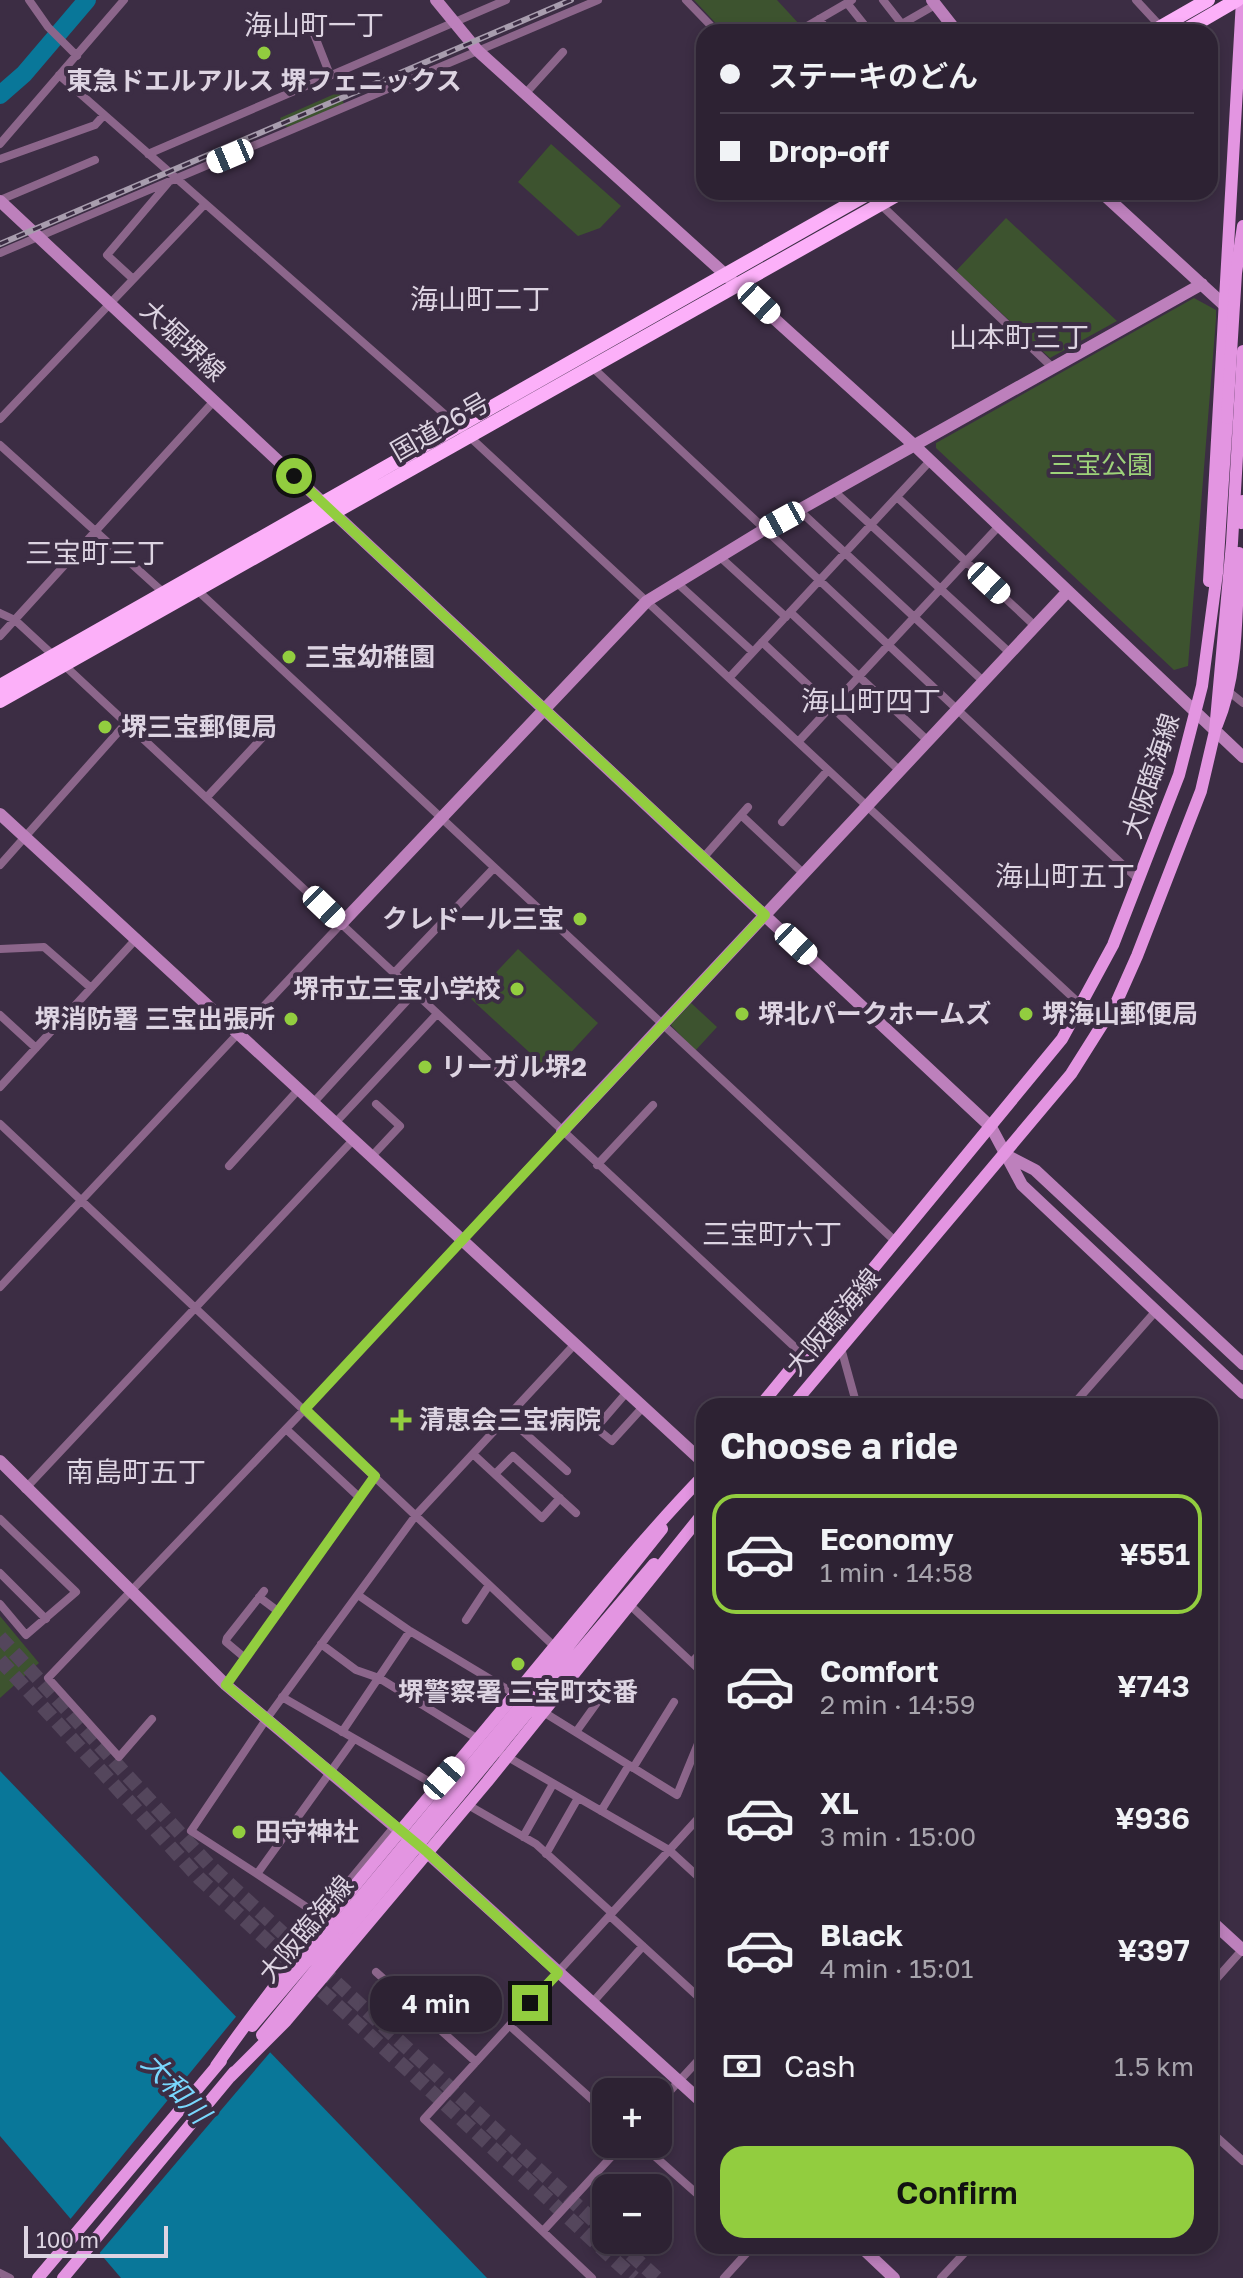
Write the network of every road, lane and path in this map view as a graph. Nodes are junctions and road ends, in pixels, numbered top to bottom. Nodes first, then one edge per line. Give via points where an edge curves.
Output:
1 (29, 0) edge
2 (124, 0) edge
3 (436, 0) edge
4 (506, 0) edge
5 (598, 0) edge
6 (686, 0) edge
7 (883, 0) edge
8 (1136, 0) edge
9 (1208, 0) edge
10 (1240, 0) edge
11 (849, 1) edge
12 (934, 2) edge
13 (819, 19) junction
14 (455, 23) junction
15 (709, 24) edge
16 (811, 24) edge
17 (823, 24) edge
18 (865, 24) edge
19 (902, 24) joint
20 (951, 24) edge
21 (1153, 24) edge
22 (1166, 24) edge
23 (1196, 24) edge
24 (312, 29) dead end
25 (478, 51) junction
26 (563, 52) dead end
27 (77, 56) junction
28 (59, 75) junction
29 (330, 75) junction
30 (525, 94) junction
31 (104, 115) junction
32 (0, 144) edge
33 (148, 154) junction
34 (0, 159) edge
35 (95, 160) dead end
36 (172, 180) junction
37 (0, 200) edge
38 (855, 200) edge
39 (887, 200) edge
40 (1110, 200) edge
41 (205, 204) junction
42 (880, 204) junction
43 (1243, 226) edge
44 (39, 236) junction
45 (0, 253) edge
46 (725, 274) junction
47 (132, 278) junction
48 (737, 283) junction
49 (1202, 284) junction
50 (109, 302) junction
51 (1223, 304) junction
52 (1243, 327) edge
53 (1243, 351) edge
54 (592, 367) junction
55 (1052, 367) junction
56 (214, 401) junction
57 (0, 419) edge
58 (1232, 419) junction
59 (458, 426) junction
60 (470, 437) junction
61 (0, 445) edge
62 (915, 446) junction
63 (930, 461) junction
64 (834, 491) junction
65 (897, 497) junction
66 (1243, 501) edge
67 (322, 502) junction
68 (799, 510) junction
69 (335, 515) junction
70 (871, 525) junction
71 (999, 526) junction
72 (765, 529) junction
73 (96, 533) junction
74 (845, 553) junction
75 (719, 556) junction
76 (966, 561) junction
77 (820, 580) junction
78 (676, 582) junction
79 (940, 589) junction
80 (197, 590) junction
81 (1068, 591) junction
82 (165, 595) junction
83 (1240, 599) edge
84 (647, 601) junction
85 (0, 613) edge
86 (788, 614) junction
87 (914, 617) junction
88 (15, 620) junction
89 (1035, 626) junction
90 (0, 636) edge
91 (762, 642) junction
92 (888, 645) junction
93 (1238, 651) edge
94 (753, 652) junction
95 (1010, 653) junction
96 (60, 661) junction
97 (1204, 668) junction
98 (859, 676) junction
99 (729, 678) junction
100 (983, 681) junction
101 (0, 686) edge
102 (1228, 691) junction
103 (0, 701) edge
104 (1243, 703) edge
105 (830, 707) junction
106 (542, 709) junction
107 (956, 710) junction
108 (1195, 713) junction
109 (128, 721) junction
110 (275, 724) dead end
111 (1215, 731) junction
112 (928, 741) junction
113 (798, 742) junction
114 (1243, 757) edge
115 (828, 770) junction
116 (900, 771) junction
117 (207, 797) junction
118 (867, 806) junction
119 (748, 807) dead end
120 (0, 814) edge
121 (741, 815) junction
122 (441, 818) junction
123 (782, 822) dead end
124 (26, 836) junction
125 (703, 858) junction
126 (0, 865) edge
127 (493, 869) junction
128 (804, 874) junction
129 (1139, 880) junction
130 (765, 915) junction
131 (341, 924) junction
132 (137, 938) junction
133 (0, 949) edge
134 (394, 973) junction
135 (91, 988) junction
136 (414, 993) junction
137 (1082, 1006) junction
138 (0, 1015) edge
139 (436, 1015) junction
140 (662, 1025) junction
141 (239, 1032) junction
142 (36, 1048) junction
143 (0, 1087) edge
144 (299, 1089) junction
145 (314, 1102) junction
146 (376, 1104) dead end
147 (653, 1105) dead end
148 (336, 1122) junction
149 (0, 1124) edge
150 (991, 1127) junction
151 (562, 1132) junction
152 (354, 1139) junction
153 (1004, 1154) junction
154 (372, 1156) junction
155 (597, 1165) junction
156 (229, 1166) dead end
157 (81, 1199) junction
158 (462, 1238) junction
159 (895, 1241) junction
160 (0, 1287) edge
161 (196, 1308) junction
162 (1155, 1312) junction
163 (575, 1344) junction
164 (841, 1348) junction
165 (801, 1353) junction
166 (1243, 1364) edge
167 (627, 1392) junction
168 (1243, 1393) edge
169 (766, 1398) edge
170 (799, 1398) edge
171 (855, 1398) edge
172 (1079, 1398) edge
173 (643, 1407) junction
174 (305, 1409) junction
175 (507, 1417) junction
176 (286, 1429) junction
177 (473, 1454) junction
178 (696, 1456) edge
179 (0, 1461) edge
180 (567, 1471) dead end
181 (495, 1474) junction
182 (375, 1476) junction
183 (696, 1484) edge
184 (696, 1486) edge
185 (25, 1489) junction
186 (360, 1498) junction
187 (560, 1498) junction
188 (576, 1513) dead end
189 (416, 1515) junction
190 (696, 1518) edge
191 (0, 1519) edge
192 (696, 1521) edge
193 (0, 1573) edge
194 (489, 1585) junction
195 (130, 1591) junction
196 (358, 1595) junction
197 (0, 1604) edge
198 (631, 1606) junction
199 (279, 1612) junction
200 (46, 1619) junction
201 (466, 1620) dead end
202 (410, 1631) junction
203 (321, 1644) junction
204 (555, 1647) junction
205 (245, 1658) junction
206 (696, 1658) edge
207 (692, 1662) junction
208 (696, 1666) edge
209 (379, 1678) junction
210 (226, 1685) junction
211 (604, 1693) dead end
212 (282, 1697) junction
213 (674, 1702) dead end
214 (522, 1703) junction
215 (545, 1713) junction
216 (152, 1719) dead end
217 (265, 1721) junction
218 (342, 1732) junction
219 (576, 1732) junction
220 (354, 1739) junction
221 (478, 1739) junction
222 (696, 1749) edge
223 (508, 1757) junction
224 (631, 1767) junction
225 (332, 1774) junction
226 (553, 1784) junction
227 (437, 1786) junction
228 (578, 1798) junction
229 (468, 1805) junction
230 (601, 1811) junction
231 (696, 1822) edge
232 (396, 1829) junction
233 (523, 1837) junction
234 (669, 1850) junction
235 (427, 1852) junction
236 (546, 1854) junction
237 (257, 1874) junction
238 (696, 1875) edge
239 (611, 1915) junction
240 (1218, 1927) edge
241 (643, 1946) junction
242 (1243, 1949) edge
243 (376, 1972) dead end
244 (558, 1973) junction
245 (1218, 1977) edge
246 (696, 1995) edge
247 (592, 2003) junction
248 (275, 2010) junction
249 (510, 2026) junction
250 (476, 2062) junction
251 (696, 2063) edge
252 (679, 2081) junction
253 (672, 2089) edge
254 (696, 2097) edge
255 (592, 2099) edge
256 (1218, 2138) edge
257 (610, 2158) edge
258 (657, 2158) edge
259 (1242, 2158) edge
260 (696, 2193) edge
261 (543, 2231) junction
262 (746, 2254) edge
263 (868, 2254) edge
264 (964, 2254) edge
265 (69, 2271) edge
266 (0, 2273) edge
267 (10, 2278) edge
268 (38, 2278) edge
269 (592, 2278) edge
270 (724, 2278) edge
271 (894, 2278) edge
272 (941, 2278) edge

1 - 27 street
2 - 27 street
3 - 14 street
4 - 14 street
5 - 25 street
6 - 15 street
7 - 19 street
8 - 21 street
9 - 22 highway
10 - 23 highway
10 - 51 main road
11 - 13 street
11 - 18 street
12 - 19 street
12 - 20 street
13 - 16 street
13 - 17 street
14 - 25 street
14 - 29 street
24 - 29 street
25 - 30 street
25 - 36 street
26 - 30 street
27 - 28 street
28 - 31 street
28 - 32 street
29 - 33 street
30 - 46 street
31 - 33 street
31 - 34 street via 95,125
33 - 36 street
35 - 37 street
36 - 41 street
36 - 44 street
36 - 47 street via 107,255
37 - 44 street, 大堀堺線
38 - 46 highway, 国道26号
39 - 42 highway, 国道26号
40 - 49 street
41 - 47 street
41 - 59 street
42 - 48 highway, 国道26号
42 - 55 street
43 - 58 main road, 大阪臨海線, bridge via 1236,273
44 - 45 street
44 - 50 street, 大堀堺線
46 - 48 street
46 - 59 highway, 国道26号
47 - 50 street
48 - 54 highway, 国道26号
48 - 62 street
49 - 51 street
49 - 55 street
50 - 56 street, 大堀堺線
50 - 57 street
51 - 52 street
51 - 97 main road
53 - 58 main road, 大阪臨海線
54 - 60 highway, 国道26号
54 - 72 street
55 - 62 street
56 - 67 street, 大堀堺線
56 - 73 street
58 - 97 main road, 大阪臨海線
58 - 111 main road, 大阪臨海線 via 1232,543
59 - 60 street
59 - 67 highway, 国道26号
60 - 69 highway, 国道26号
60 - 84 street
61 - 73 street
62 - 63 street
62 - 64 street
63 - 65 street
63 - 71 street
64 - 68 street
64 - 70 street
65 - 70 street
65 - 76 street
66 - 83 main road
67 - 69 street, 大堀堺線
67 - 82 highway, 国道26号
68 - 72 street
68 - 74 street
69 - 80 highway, 国道26号
69 - 106 street, 大堀堺線
70 - 74 street
70 - 79 street
71 - 76 street
71 - 81 street
72 - 75 street
72 - 77 street
73 - 82 street
73 - 88 street
74 - 77 street
74 - 87 street
75 - 78 street
75 - 86 street
76 - 79 street
76 - 89 street
77 - 86 street
77 - 92 street
78 - 84 street
78 - 94 street
79 - 87 street
79 - 95 street
80 - 96 highway, 国道26号
80 - 122 street
81 - 89 street
81 - 108 street
82 - 96 highway, 国道26号
83 - 93 main road
84 - 99 street
84 - 106 street
85 - 88 street
86 - 91 street
86 - 98 street
87 - 92 street
87 - 100 street
88 - 90 street
88 - 96 street
89 - 95 street
91 - 94 street
91 - 105 street
92 - 98 street
92 - 107 street
93 - 102 main road
94 - 99 street
95 - 100 street
96 - 101 highway, 国道26号
96 - 103 highway, 国道26号
96 - 109 street
97 - 108 main road, 大阪臨海線
98 - 105 street
98 - 112 street
99 - 113 street
100 - 107 street
102 - 104 street
102 - 111 main road
105 - 113 street
105 - 116 street
106 - 122 street
106 - 125 street, 大堀堺線
107 - 112 street
107 - 129 street
108 - 111 street
108 - 129 main road, 大阪臨海線 via 1179,775
109 - 117 street
109 - 124 street
110 - 117 street via 251,758
111 - 114 street
111 - 153 main road, 大阪臨海線 via 1201,791 1117,1001 1071,1074
112 - 116 street
113 - 115 street
115 - 118 street
115 - 123 street
116 - 118 street
117 - 131 street
118 - 128 street
118 - 137 street
119 - 121 street
120 - 124 street
121 - 125 street
121 - 128 street
122 - 127 street
122 - 131 street
124 - 126 street
124 - 132 street
125 - 130 street, 大堀堺線
127 - 134 street
127 - 140 street
128 - 130 street
129 - 137 main road, 大阪臨海線
130 - 140 street
130 - 150 street, 大堀堺線
131 - 134 street
131 - 141 street
132 - 135 street
132 - 141 street
133 - 135 street via 44,947
134 - 136 street
135 - 142 street
136 - 139 street
136 - 145 street
137 - 150 main road, 大阪臨海線
138 - 142 street
139 - 148 street
139 - 151 street
140 - 151 street
140 - 159 street
141 - 144 street
141 - 157 street
142 - 143 street
144 - 145 street
144 - 156 street via 262,1137
145 - 148 street
146 - 154 street via 400,1126
147 - 155 street
148 - 152 street
149 - 157 street
150 - 153 street
150 - 159 main road, 大阪臨海線
151 - 155 street
151 - 158 street
152 - 154 street
152 - 161 street
153 - 162 street via 1022,1185
153 - 164 main road, 大阪臨海線
153 - 166 street via 1035,1170
154 - 158 street
155 - 165 street
157 - 160 street
157 - 161 street
158 - 163 street
158 - 174 street
159 - 165 main road, 大阪臨海線
161 - 174 street
161 - 185 street
162 - 168 street
162 - 172 street
163 - 167 street
163 - 175 street
164 - 170 main road, 大阪臨海線
164 - 171 street
165 - 169 main road, 大阪臨海線
167 - 173 street
167 - 173 street via 596,1428 612,1441
173 - 178 street
174 - 176 street
174 - 182 street
175 - 177 street
175 - 180 street
176 - 186 street
176 - 195 street
177 - 181 street
177 - 189 street
179 - 185 street
181 - 187 street via 513,1456
181 - 187 street via 542,1518
182 - 186 street
182 - 189 street
183 - 204 main road via 647,1534
184 - 214 main road, 大阪臨海線
185 - 195 street
186 - 199 street
187 - 188 street
189 - 194 street
189 - 196 street
190 - 214 main road, 大阪臨海線
191 - 200 street via 76,1592
192 - 198 main road
193 - 200 street
194 - 201 street
194 - 204 street
195 - 210 street
195 - 216 street via 48,1678 119,1757
196 - 202 street
196 - 203 street
197 - 200 street via 26,1635
198 - 207 street
198 - 215 main road
199 - 205 street
199 - 205 street via 261,1594 226,1642
202 - 209 street
202 - 214 street
203 - 209 street via 356,1670
203 - 212 street
204 - 214 main road
205 - 210 street
206 - 207 street
207 - 208 street
209 - 218 street
209 - 221 street
210 - 217 street
211 - 219 street
212 - 217 street
212 - 218 street
213 - 224 street
214 - 221 main road
214 - 248 main road, 大阪臨海線, bridge
215 - 219 street
215 - 223 main road
217 - 225 street
217 - 237 street via 191,1831
218 - 220 street
219 - 224 street
220 - 225 street
220 - 227 street
221 - 223 street
221 - 227 main road
222 - 224 street via 677,1795
223 - 226 street
223 - 229 main road
224 - 230 street
225 - 232 street
225 - 237 street
226 - 228 street
226 - 233 street
227 - 232 main road
228 - 230 street
228 - 236 street
229 - 233 street
229 - 235 main road
230 - 234 street
231 - 234 street
232 - 235 street
232 - 237 street via 320,1916
232 - 248 main road via 345,1897
233 - 236 street
234 - 238 street
234 - 239 street
235 - 244 street
235 - 248 main road via 365,1927
236 - 239 street
239 - 241 street
239 - 244 street
240 - 242 street
241 - 246 street
241 - 247 street
242 - 245 street
243 - 250 street
244 - 247 street
244 - 249 street
247 - 252 street
248 - 265 main road, 大阪臨海線 via 230,2077
248 - 268 main road via 216,2066
249 - 250 street
249 - 255 street
250 - 261 street via 424,2119
251 - 252 street
252 - 253 street
252 - 254 street
256 - 259 street
257 - 261 street
258 - 260 street
261 - 269 street
262 - 270 street
263 - 271 street
264 - 272 street
266 - 267 street

